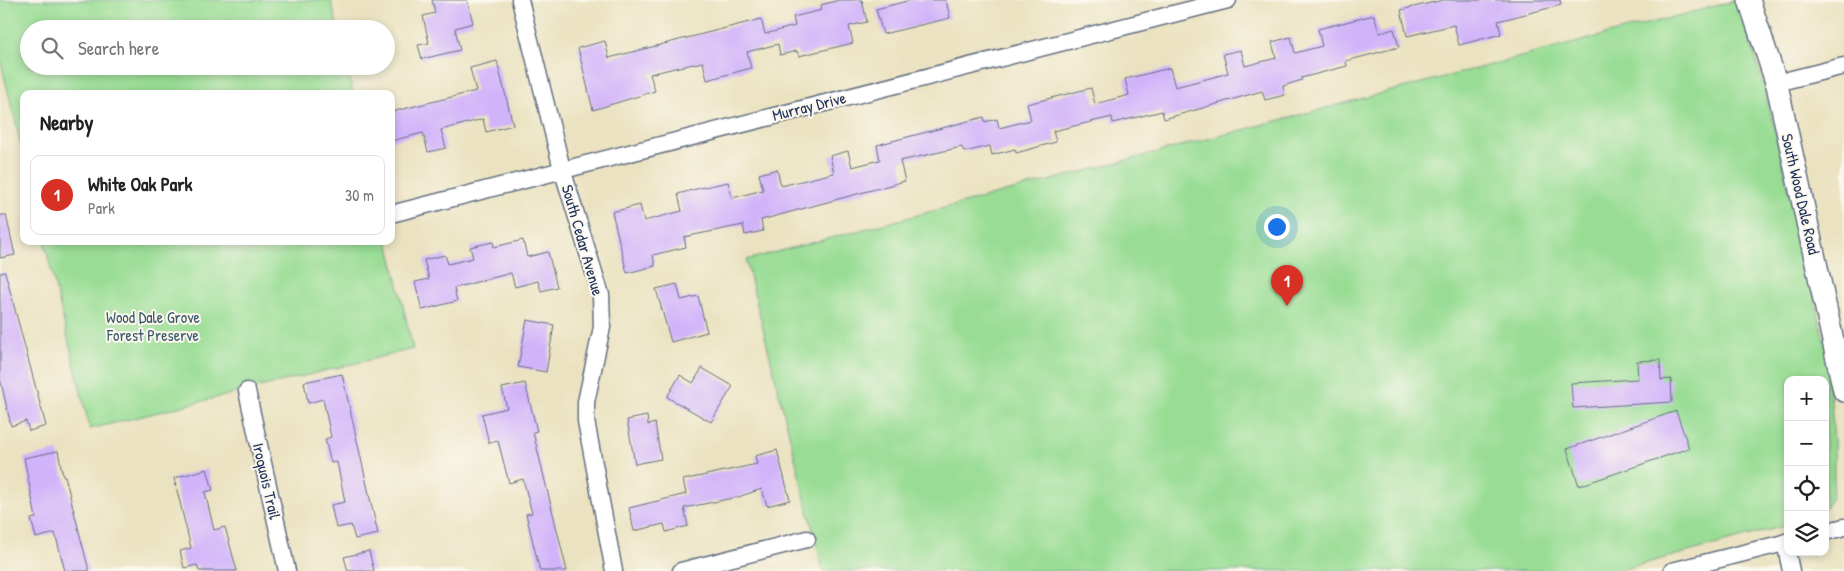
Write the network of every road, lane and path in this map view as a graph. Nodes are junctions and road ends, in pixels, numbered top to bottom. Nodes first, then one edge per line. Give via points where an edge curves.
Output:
1 (520, 0) edge
2 (1228, 0) edge
3 (1749, 0) edge
4 (1844, 66) edge
5 (1776, 83) junction
6 (562, 169) junction
7 (395, 213) edge
8 (247, 391) dead end
9 (1844, 392) edge
10 (1844, 528) edge
11 (1829, 531) edge
12 (807, 539) dead end
13 (1784, 543) edge
14 (1788, 556) edge
15 (287, 571) edge
16 (614, 571) edge
17 (682, 571) edge
18 (1672, 571) edge
19 (1791, 571) edge

1 - 6 street, South Cedar Avenue
2 - 6 street, Murray Drive
3 - 5 main road, South Wood Dale Road
4 - 5 street
5 - 9 main road, South Wood Dale Road
6 - 7 street, Murray Drive
6 - 16 street, South Cedar Avenue via 601,295 602,328 586,402 586,421
8 - 15 street, Iroquois Trail
10 - 11 street
12 - 17 street
13 - 18 street
14 - 19 street

